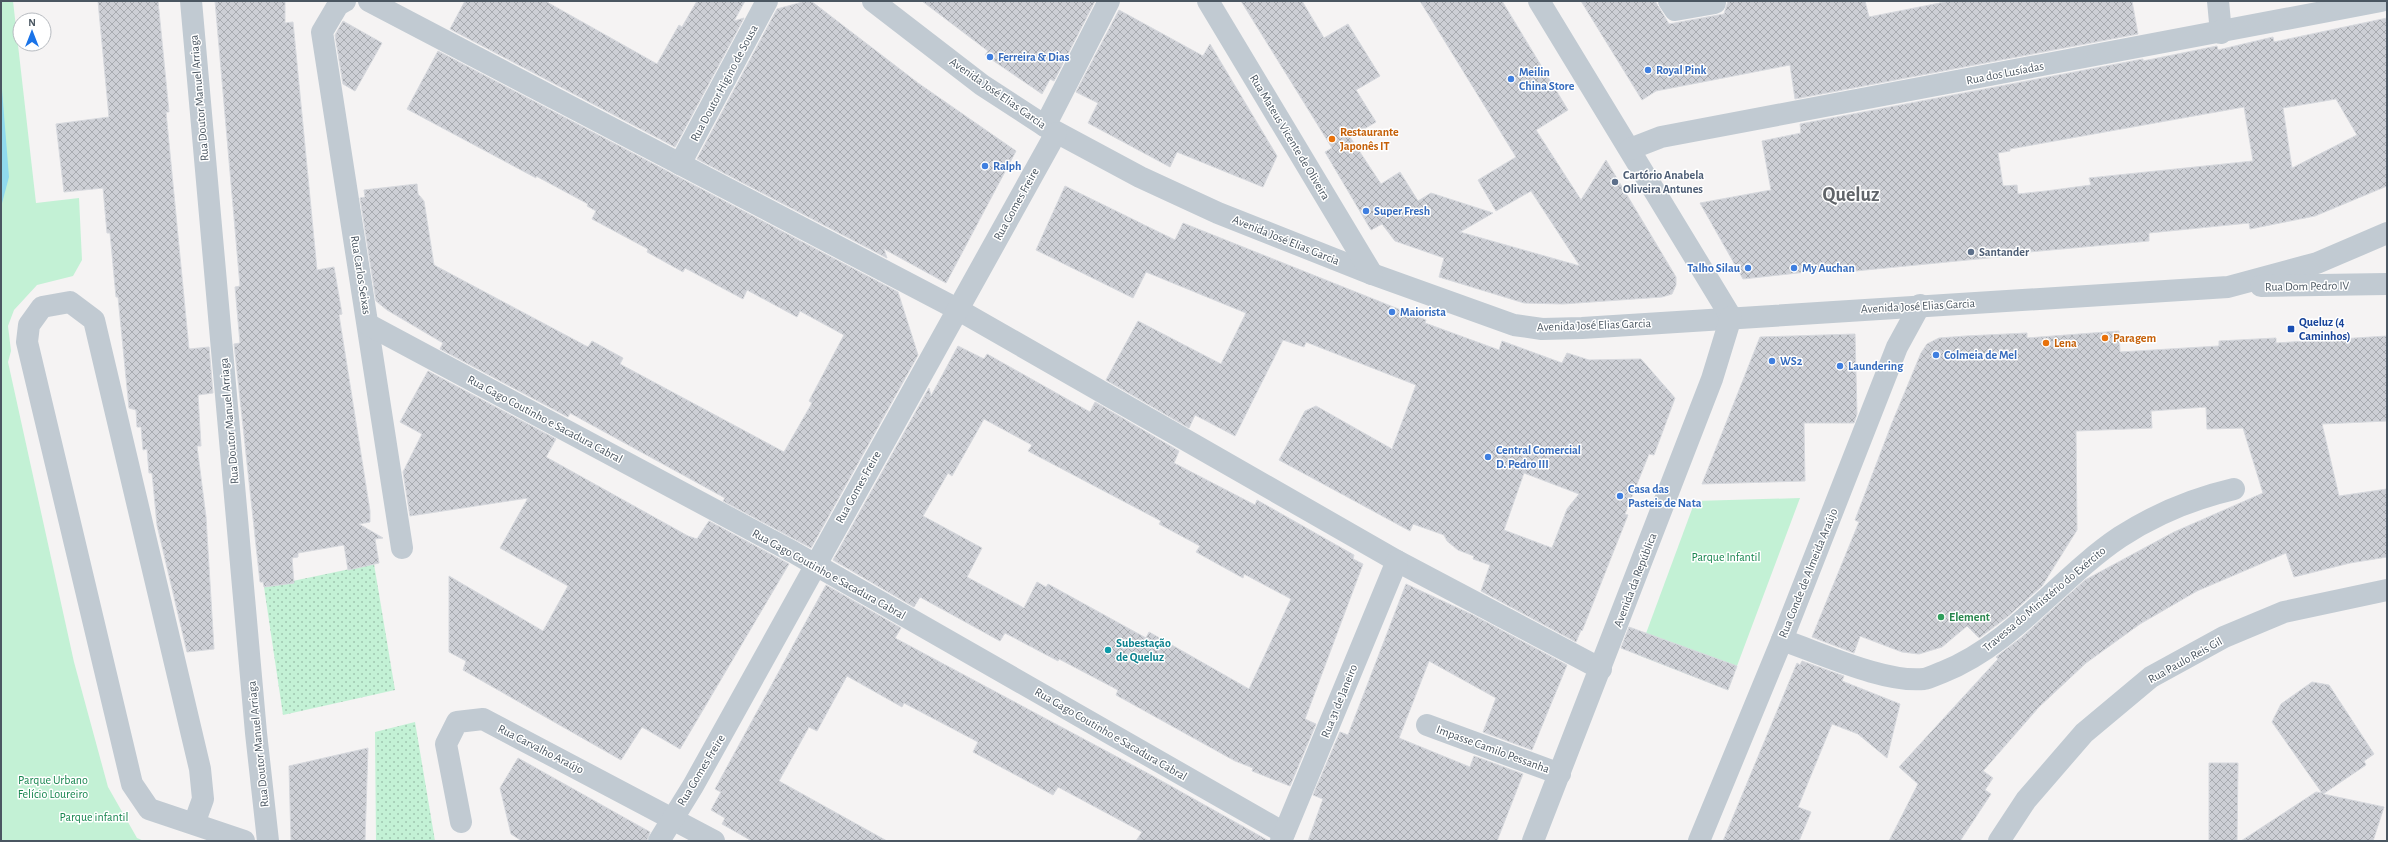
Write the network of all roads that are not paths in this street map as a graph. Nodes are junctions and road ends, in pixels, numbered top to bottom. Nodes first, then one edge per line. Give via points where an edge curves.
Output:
1 (191, 1) edge
2 (369, 1) edge
3 (767, 1) edge
4 (874, 1) edge
5 (1109, 1) edge
6 (1208, 1) edge
7 (1539, 1) edge
8 (1669, 1) edge
9 (1715, 1) edge
10 (2218, 1) edge
11 (2381, 1) edge
12 (342, 3) edge
13 (2221, 33) junction
14 (1050, 130) junction
15 (1630, 149) junction
16 (680, 164) junction
17 (2387, 233) edge
18 (1372, 274) junction
19 (2387, 284) edge
20 (2228, 287) junction
21 (1920, 305) junction
22 (957, 309) junction
23 (1731, 317) junction
24 (369, 325) junction
25 (2234, 489) dead end
26 (402, 548) dead end
27 (1397, 561) junction
28 (816, 565) junction
29 (2387, 590) edge
30 (1782, 640) junction
31 (1601, 669) junction
32 (1427, 725) dead end
33 (1560, 774) junction
34 (672, 817) junction
35 (461, 822) dead end
36 (194, 824) junction
37 (1282, 837) edge
38 (240, 840) edge
39 (268, 841) edge
40 (659, 841) edge
41 (714, 841) edge
42 (1533, 841) edge
43 (1699, 841) edge
44 (1999, 841) edge

1 - 39 street, Rua Doutor Manuel Arriaga via 256,733
2 - 16 street
3 - 16 street, Rua Doutor Higino de Sousa
4 - 14 street, Avenida José Elias Garcia via 982,85
5 - 14 street, Rua Gomes Freire
6 - 18 street, Rua Mateus Vicente de Oliveira
7 - 15 street
8 - 9 street via 1675,10
10 - 13 street
11 - 13 street, Rua dos Lusíadas
12 - 24 street, Rua Carlos Seixas via 322,32
13 - 15 street, Rua dos Lusíadas via 1661,137
14 - 18 street, Avenida José Elias Garcia via 1140,177 1218,213
14 - 22 street, Rua Gomes Freire
15 - 23 street
16 - 22 street
17 - 20 street, Avenida José Elias Garcia via 2317,263
18 - 23 street, Avenida José Elias Garcia via 1514,325 1542,329
19 - 20 street, Rua Dom Pedro IV
20 - 21 street, Avenida José Elias Garcia
21 - 23 street, Avenida José Elias Garcia
21 - 30 street, Rua Conde de Almeida Araújo via 1897,347
22 - 27 street
22 - 28 street, Rua Gomes Freire
23 - 31 street, Avenida da República via 1712,379
24 - 26 street, Rua Carlos Seixas
24 - 28 street, Rua Gago Coutinho e Sacadura Cabral
25 - 30 street, Travessa do Ministério do Exército via 2180,506 2121,537 2000,638 1965,663 1925,679 1892,678
27 - 31 street
27 - 37 street, Rua 31 de Janeiro
28 - 34 street, Rua Gomes Freire via 693,786
28 - 37 street, Rua Gago Coutinho e Sacadura Cabral
29 - 44 street, Rua Paulo Reis Gil via 2284,612 2224,637 2151,677 2084,733 2026,800
30 - 43 street, Rua Conde de Almeida Araújo
31 - 33 street, Avenida da República
32 - 33 street, Impasse Camilo Pessanha
33 - 42 street, Avenida da República
34 - 35 street, Rua Carvalho Araújo via 483,719 457,722 446,744
34 - 40 street, Rua Gomes Freire
34 - 41 street, Rua Carvalho Araújo
36 - 36 street via 203,799 200,769 94,320 70,302 42,307 29,325 27,342 132,784 149,809
36 - 38 street

